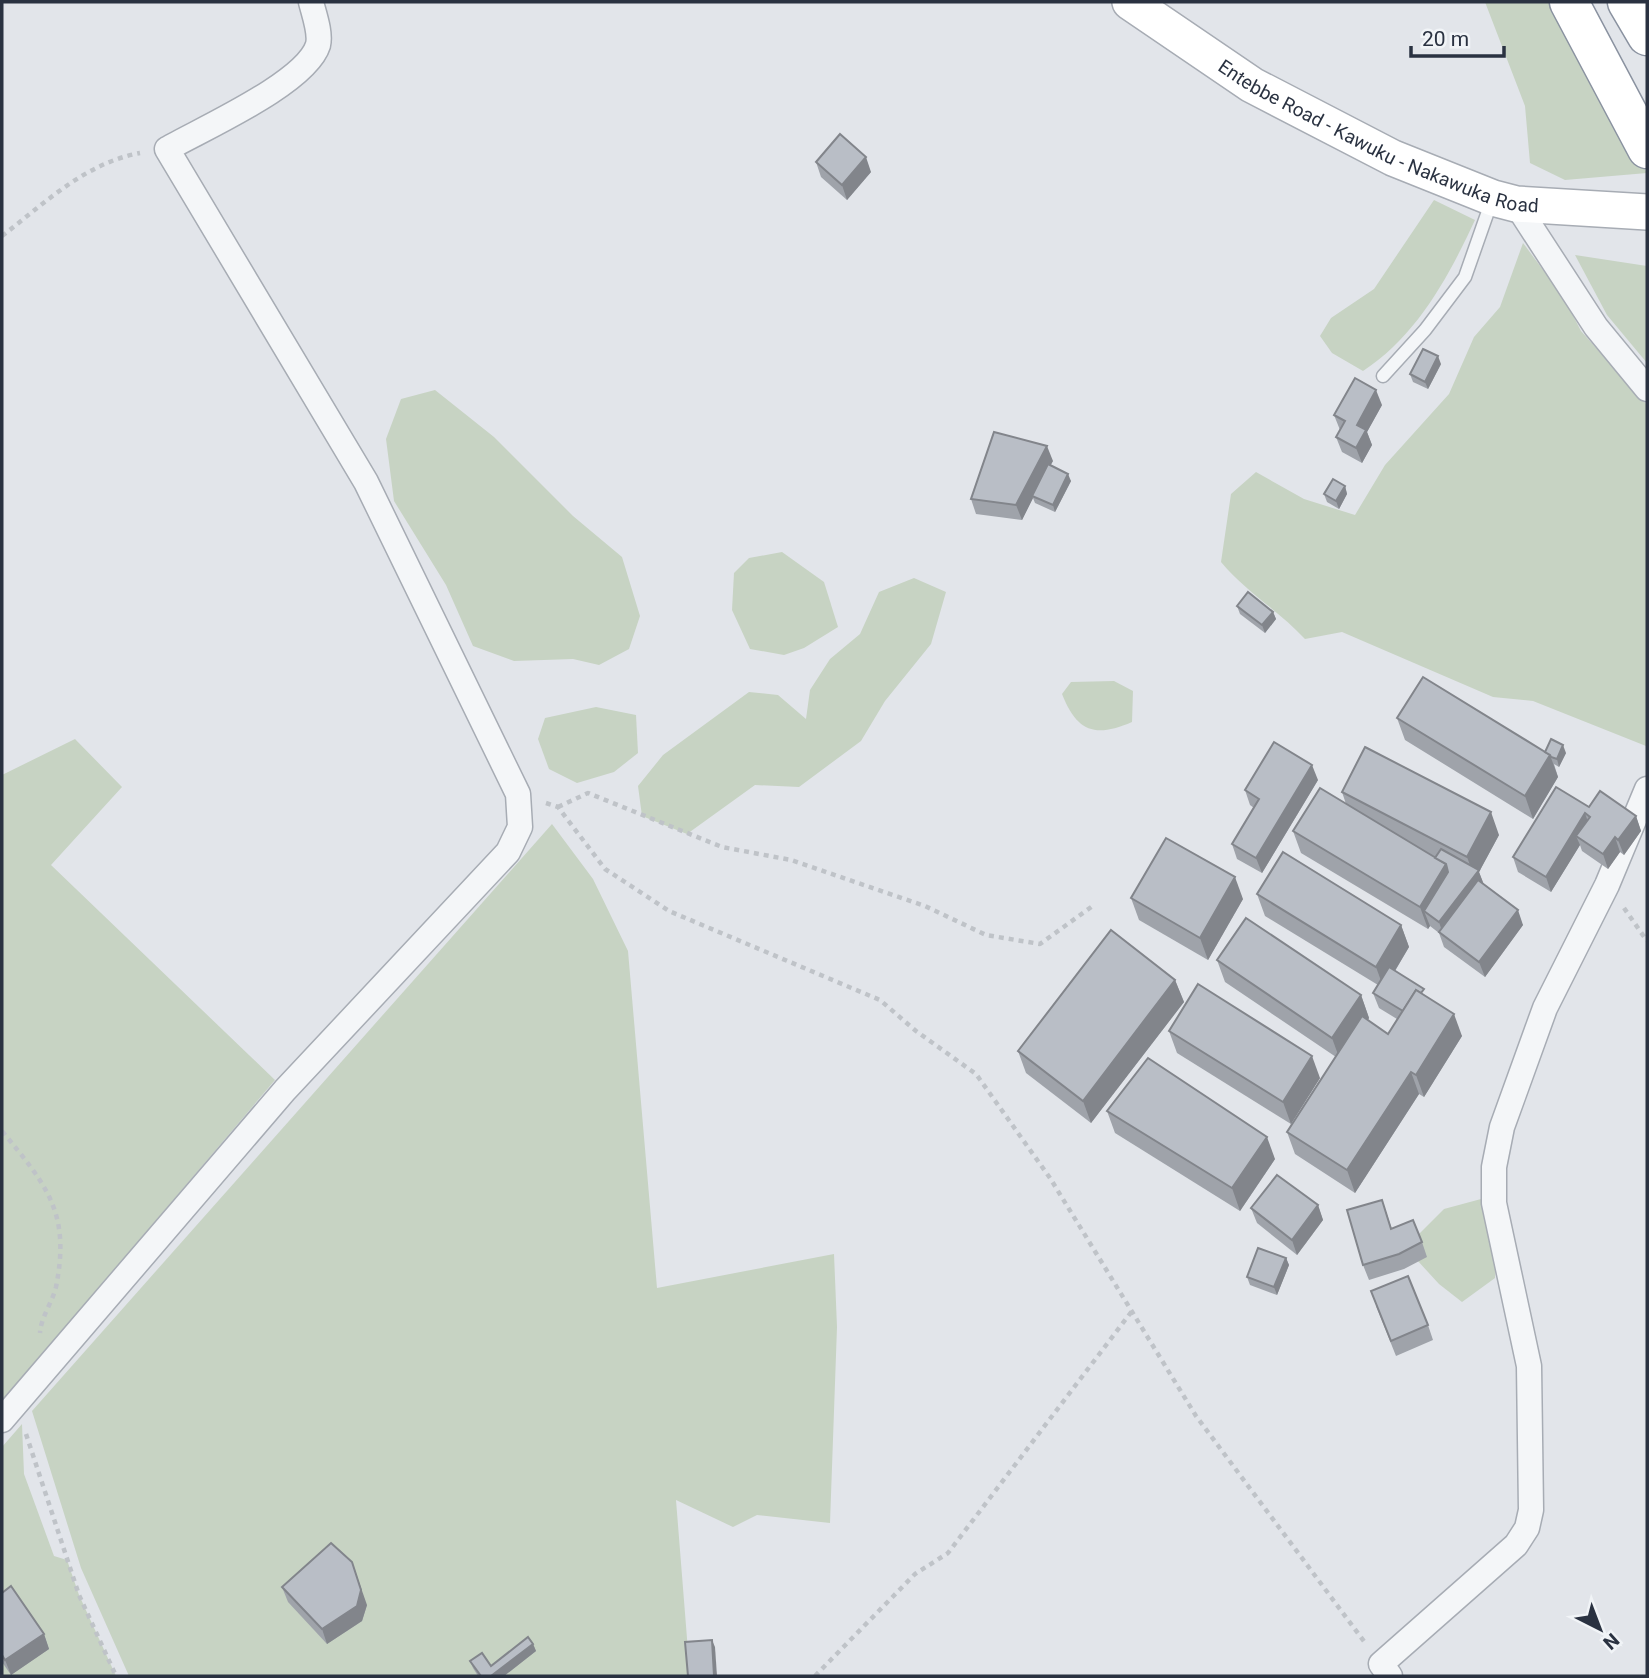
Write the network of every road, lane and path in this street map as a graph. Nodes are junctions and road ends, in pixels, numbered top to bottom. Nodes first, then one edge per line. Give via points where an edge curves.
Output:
1 (311, 2) edge
2 (1130, 2) edge
3 (1569, 2) edge
4 (1627, 2) edge
5 (1647, 36) edge
6 (167, 149) junction
7 (1647, 149) edge
8 (1505, 201) junction
9 (1647, 212) edge
10 (2, 236) edge
11 (1383, 376) dead end
12 (1647, 388) edge
13 (1647, 789) edge
14 (518, 794) junction
15 (558, 807) junction
16 (1094, 905) dead end
17 (2, 1131) edge
18 (1132, 1311) junction
19 (43, 1372) junction
20 (9, 1412) edge
21 (1386, 1670) edge
22 (116, 1676) edge
23 (815, 1676) edge

1 - 6 street via 319,41 312,59 294,78
2 - 8 main road, Entebbe Road - Kawuku - Nakawuka Road via 1252,85 1393,158
3 - 7 highway
4 - 5 highway
6 - 10 path via 119,157 87,170
6 - 14 street via 366,482
8 - 9 main road, Entebbe Road - Kawuku - Nakawuka Road
8 - 11 lane via 1465,277
8 - 12 street via 1595,327
13 - 21 street via 1607,885 1545,1007 1502,1126 1494,1167 1494,1203 1528,1366 1531,1496 1527,1528 1516,1545
14 - 15 path
14 - 19 street via 520,827 508,852 285,1090
15 - 16 path via 588,793 722,847 791,860 925,906 986,934 1040,944
15 - 18 path via 605,869 669,911 880,1000 976,1074 1050,1178
17 - 19 path via 42,1180 61,1229 55,1288 40,1330
18 - 21 path via 1196,1416
18 - 23 path via 948,1553 915,1574
19 - 20 street
20 - 22 path via 79,1595

